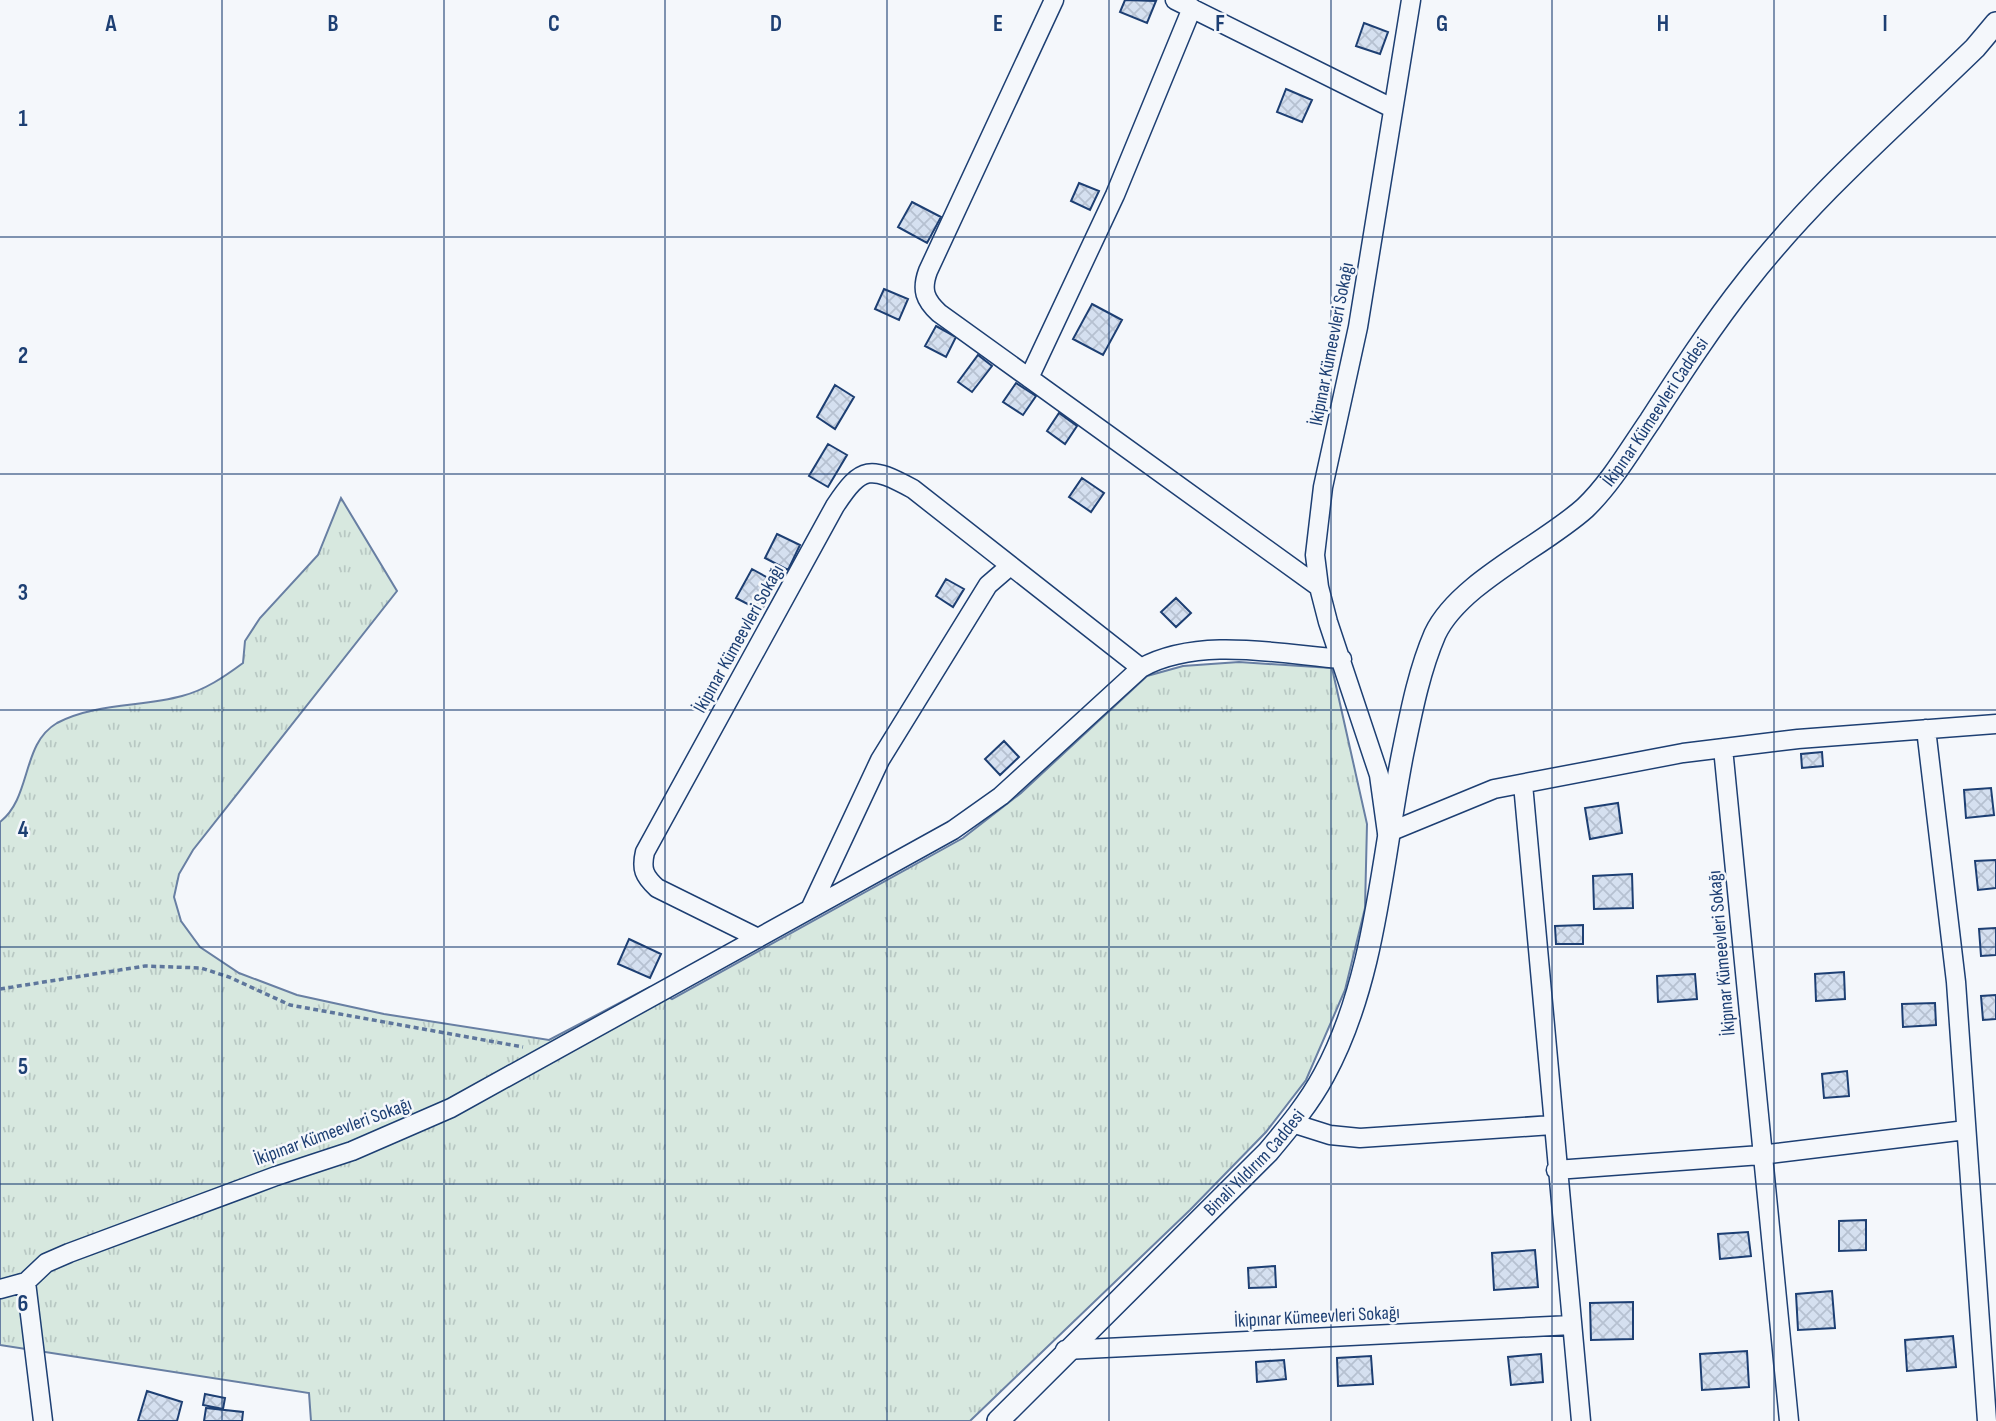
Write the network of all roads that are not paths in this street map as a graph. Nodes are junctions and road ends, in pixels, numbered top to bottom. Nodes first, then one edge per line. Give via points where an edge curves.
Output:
1 (1054, 0) edge
2 (1411, 0) edge
3 (1183, 4) edge
4 (1996, 23) edge
5 (1392, 108) junction
6 (1029, 378) junction
7 (1010, 566) junction
8 (1319, 587) junction
9 (1342, 659) junction
10 (1141, 668) junction
11 (1996, 724) edge
12 (1926, 729) junction
13 (1723, 748) junction
14 (1523, 784) junction
15 (1387, 833) junction
16 (811, 906) junction
17 (756, 937) junction
18 (1293, 1123) junction
19 (1552, 1125) junction
20 (1966, 1130) junction
21 (1761, 1155) junction
22 (1556, 1170) junction
23 (26, 1282) junction
24 (0, 1289) edge
25 (1572, 1325) junction
26 (1065, 1350) junction
27 (43, 1421) edge
28 (998, 1421) edge
29 (1581, 1421) edge
30 (1789, 1421) edge
31 (1987, 1421) edge

1 - 6 street via 923,283 925,295 939,313
2 - 5 street, İkipınar Kümeevleri Sokağı
3 - 5 street
3 - 6 street via 1115,195
4 - 15 street, İkipınar Kümeevleri Caddesi via 1796,220 1722,315 1585,508 1450,611 1424,664
5 - 8 street, İkipınar Kümeevleri Sokağı via 1358,327 1317,524
6 - 8 street
7 - 10 street, İkipınar Kümeevleri Sokağı
7 - 16 street via 988,585 880,760
7 - 17 street, İkipınar Kümeevleri Sokağı via 912,489 875,472 862,472 852,480 642,865 657,888
8 - 9 street, İkipınar Kümeevleri Sokağı
9 - 10 street, İkipınar Kümeevleri Sokağı via 1230,650 1201,652
9 - 15 street, İkipınar Kümeevleri Sokağı via 1379,775
10 - 16 street, İkipınar Kümeevleri Sokağı via 980,813
11 - 12 street
12 - 13 street
12 - 20 street via 1956,982
13 - 14 street
13 - 21 street, İkipınar Kümeevleri Sokağı
14 - 15 street via 1494,789
14 - 19 street
15 - 18 street, Binali Yıldırım Caddesi via 1376,909 1356,994 1325,1073
16 - 17 street, İkipınar Kümeevleri Sokağı
17 - 23 street, İkipınar Kümeevleri Sokağı via 411,1127 69,1253 46,1263
18 - 19 street via 1330,1135 1360,1138
18 - 26 street, Binali Yıldırım Caddesi
19 - 22 street
20 - 21 street
20 - 31 street
21 - 22 street
21 - 30 street, İkipınar Kümeevleri Sokağı
22 - 25 street
23 - 24 street, İkipınar Kümeevleri Sokağı
23 - 27 street
25 - 26 street, İkipınar Kümeevleri Sokağı
25 - 29 street
26 - 28 street, Binali Yıldırım Caddesi

